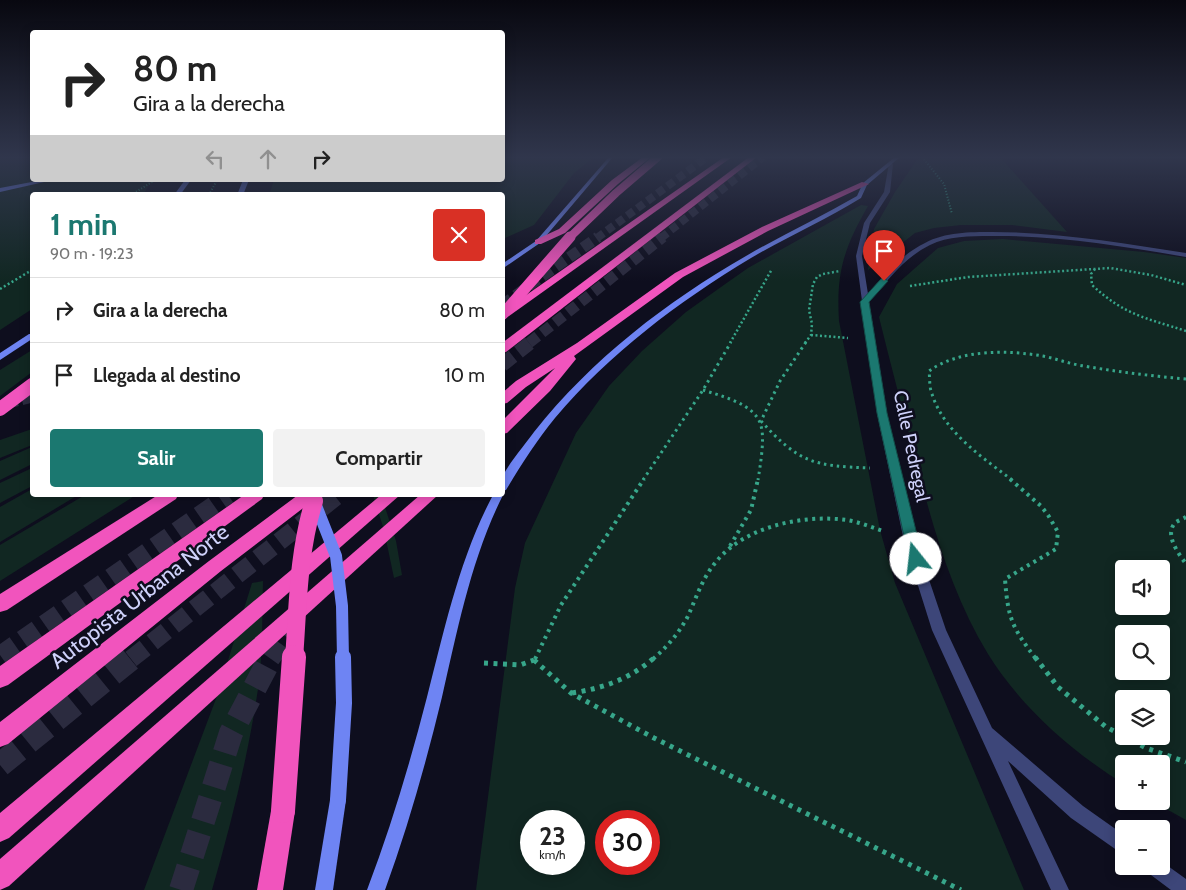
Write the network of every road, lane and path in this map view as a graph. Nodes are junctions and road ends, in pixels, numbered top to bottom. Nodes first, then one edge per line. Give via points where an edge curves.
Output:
1 (575, 199) edge
2 (599, 199) edge
3 (609, 199) edge
4 (669, 199) edge
5 (699, 199) edge
6 (832, 199) edge
7 (856, 199) edge
8 (883, 199) edge
9 (949, 199) edge
10 (956, 236) junction
11 (538, 242) junction
12 (756, 252) junction
13 (1186, 255) edge
14 (505, 265) edge
15 (1095, 269) junction
16 (30, 271) edge
17 (861, 273) junction
18 (1186, 285) edge
19 (0, 289) edge
20 (872, 293) junction
21 (865, 302) junction
22 (505, 313) edge
23 (505, 315) edge
24 (1186, 331) edge
25 (811, 335) junction
26 (30, 337) edge
27 (870, 340) junction
28 (581, 346) junction
29 (505, 347) edge
30 (0, 357) edge
31 (1186, 379) edge
32 (30, 386) edge
33 (703, 390) junction
34 (505, 397) edge
35 (0, 409) edge
36 (761, 421) junction
37 (505, 427) edge
38 (895, 470) junction
39 (505, 482) edge
40 (167, 497) edge
41 (253, 497) edge
42 (312, 497) edge
43 (390, 497) edge
44 (428, 497) edge
45 (497, 497) edge
46 (1186, 517) edge
47 (910, 541) junction
48 (728, 548) junction
49 (1186, 564) edge
50 (0, 604) edge
51 (534, 660) junction
52 (484, 663) dead end
53 (0, 678) edge
54 (572, 693) junction
55 (984, 730) junction
56 (1115, 732) edge
57 (0, 736) edge
58 (1140, 745) edge
59 (1186, 762) edge
60 (0, 828) edge
61 (1115, 839) edge
62 (1165, 875) edge
63 (0, 877) edge
64 (270, 890) edge
65 (324, 890) edge
66 (376, 890) edge
67 (961, 890) edge
68 (1060, 890) edge
69 (1186, 890) edge

1 - 11 main road
2 - 11 highway via 554,236
3 - 22 highway, bridge via 552,254
4 - 23 highway
5 - 29 highway
6 - 28 highway via 701,261
7 - 12 main road
8 - 17 street, Calle Pedregal via 867,223 859,256
9 - 10 path
10 - 13 street via 1043,235
10 - 20 street via 935,241 917,252
11 - 14 main road
12 - 33 path via 772,270
12 - 39 main road via 690,292 619,347 565,401 532,441
15 - 18 path via 1110,268 1151,275
15 - 20 path via 968,276
15 - 24 path via 1091,274 1092,285 1109,302 1129,313
16 - 19 path
17 - 21 street, Calle Pedregal
17 - 25 path via 834,271 817,276 808,310
20 - 21 street
21 - 27 street, Calle Pedregal
25 - 27 path
25 - 36 path via 780,381
26 - 30 main road
27 - 38 street, Calle Pedregal
28 - 34 highway
28 - 37 highway
31 - 56 path via 1089,367 1036,355 952,358 935,364 928,371 933,399 961,441 1043,507 1058,532 1056,550 1005,579 1007,608 1016,632 1058,687
32 - 35 highway, bridge
33 - 36 path via 726,397 751,411
33 - 51 path via 561,606
36 - 38 path via 792,452 812,461
36 - 48 path via 760,475 752,509
38 - 47 street, Calle Pedregal
40 - 50 highway
41 - 53 highway, Autopista Urbana Norte
42 - 57 highway, Autopista Urbana Norte via 215,566
42 - 64 highway, bridge via 302,550 283,811
42 - 65 main road, bridge via 336,556 342,606 344,702 338,800
43 - 60 highway
44 - 63 highway
45 - 66 main road via 478,534 465,574 420,757 391,853
46 - 49 path via 1175,523 1171,532 1175,548
47 - 48 path via 848,520 818,518 780,525
47 - 55 street, Calle Pedregal via 939,630
48 - 54 path via 712,568 676,635 659,653 637,671 606,686
51 - 52 path via 520,665
51 - 54 path
54 - 67 path via 654,738
55 - 61 street, Calle Pedregal via 1077,812
55 - 68 street, Calle Pedregal
58 - 59 path
62 - 69 street

